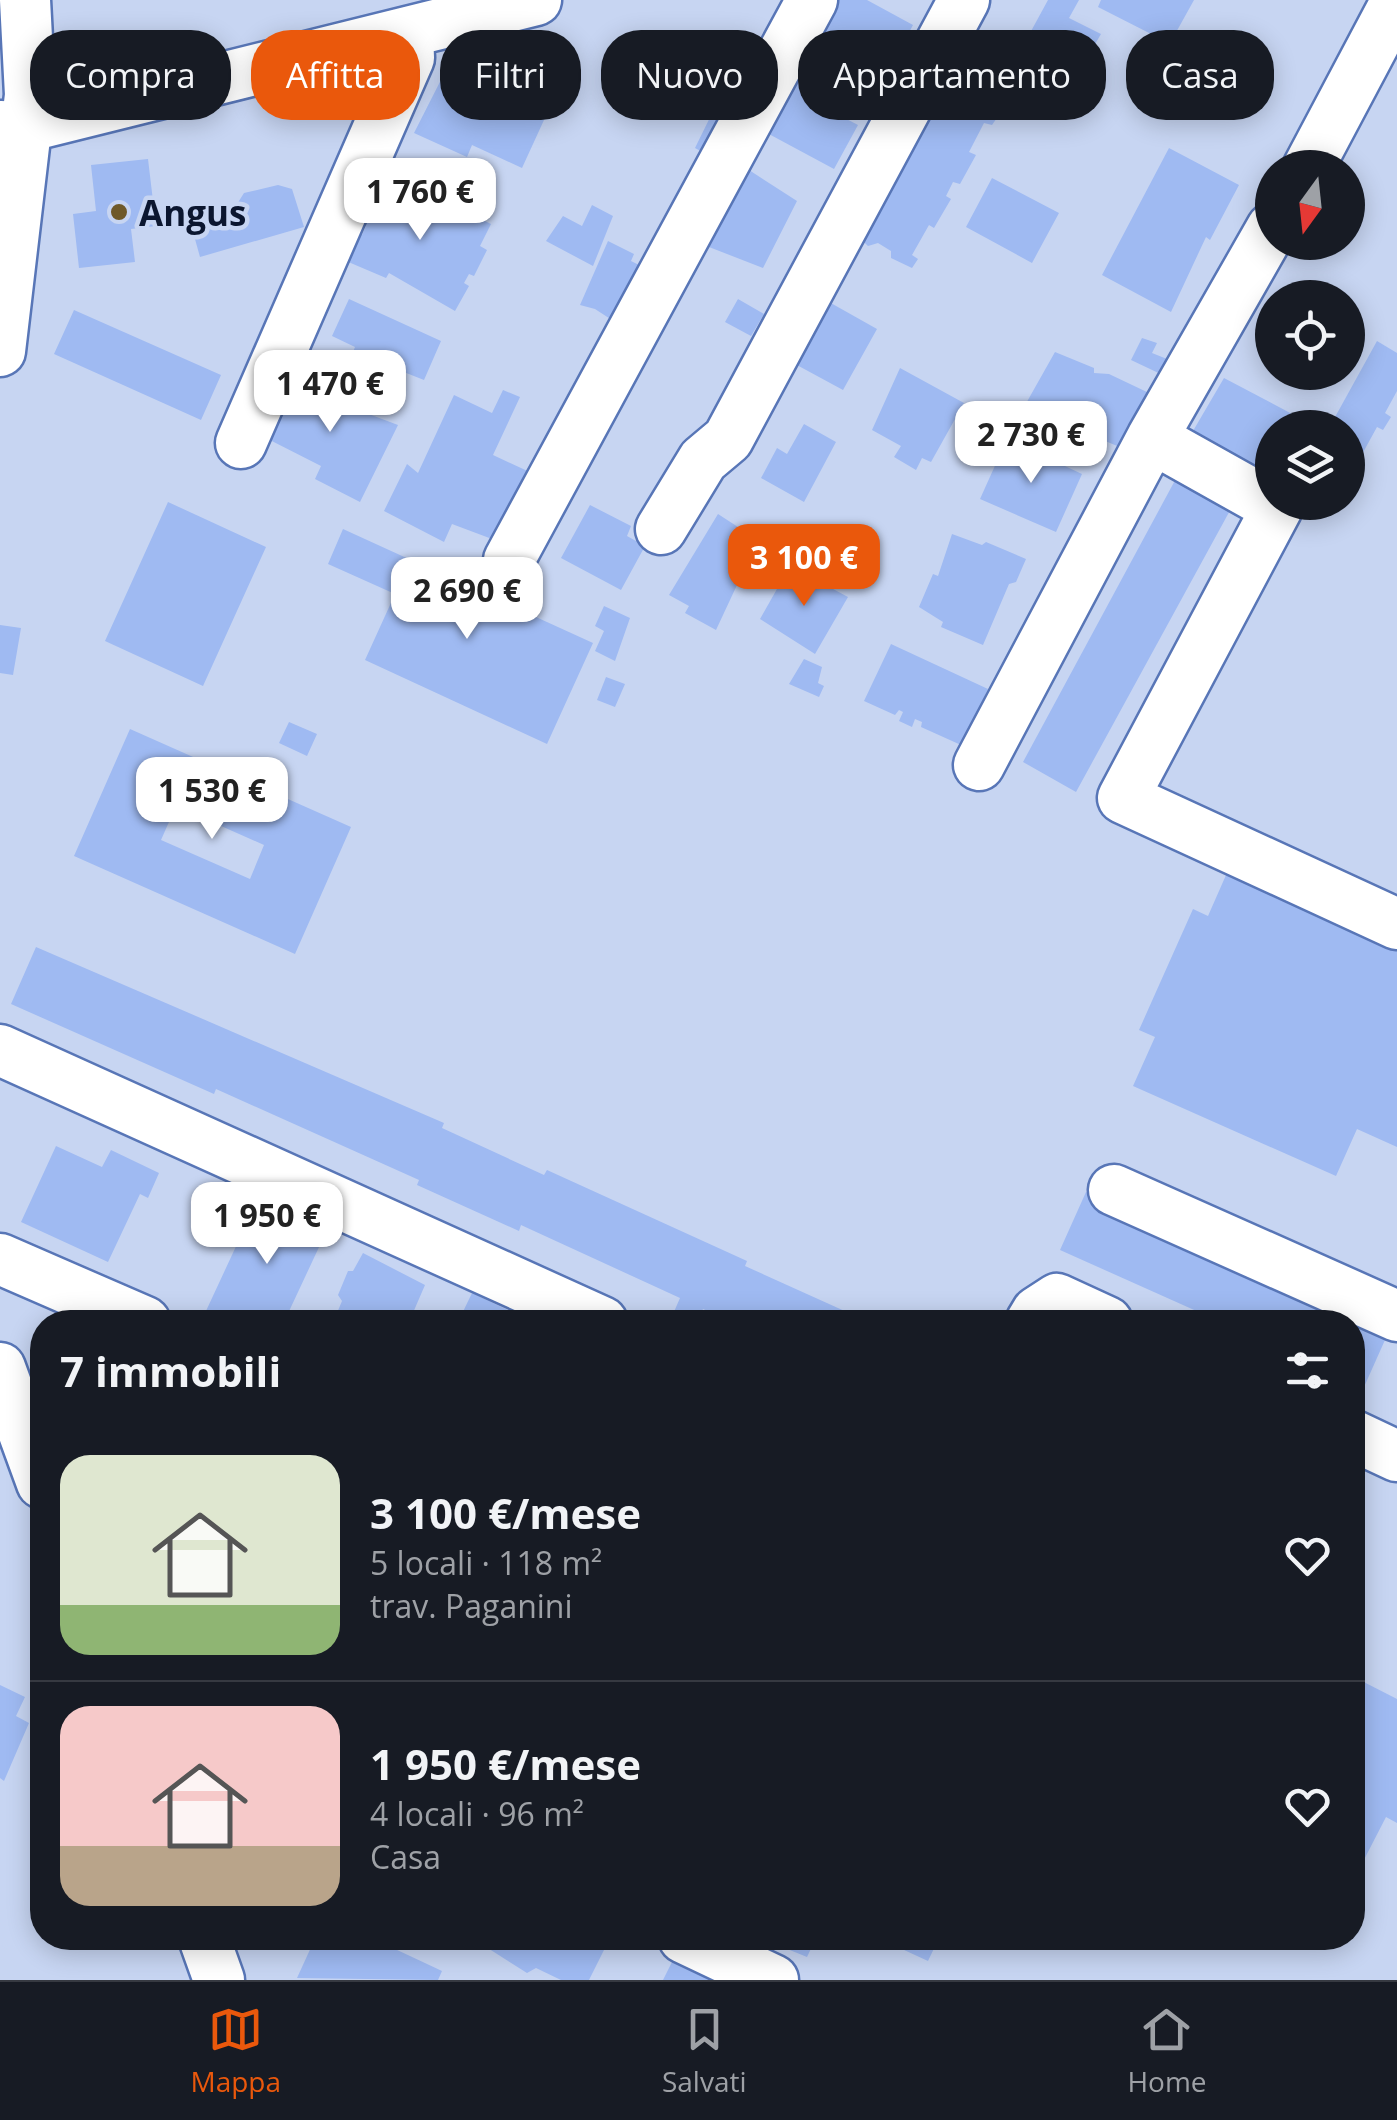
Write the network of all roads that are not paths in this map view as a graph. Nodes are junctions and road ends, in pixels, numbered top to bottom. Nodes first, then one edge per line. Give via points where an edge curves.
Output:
1 (25, 0) edge
2 (536, 0) edge
3 (812, 0) edge
4 (964, 0) edge
5 (1397, 0) edge
6 (416, 30) edge
7 (251, 69) edge
8 (382, 120) edge
9 (12, 126) edge
10 (1318, 150) edge
11 (1255, 258) edge
12 (0, 351) edge
13 (1152, 438) junction
14 (241, 443) dead end
15 (661, 529) dead end
16 (509, 560) dead end
17 (979, 765) dead end
18 (1397, 924) edge
19 (0, 1050) edge
20 (1114, 1190) dead end
21 (0, 1258) edge
22 (118, 1310) edge
23 (575, 1310) edge
24 (1040, 1310) edge
25 (1080, 1310) edge
26 (1397, 1316) edge
27 (2, 1387) edge
28 (1365, 1441) edge
29 (30, 1455) edge
30 (1397, 1456) edge
31 (208, 1950) edge
32 (710, 1950) edge
33 (219, 1980) edge
34 (774, 1980) edge

1 - 9 street via 30,94
2 - 6 street
3 - 16 street
4 - 15 street via 728,439 703,460
5 - 10 street
7 - 9 street
8 - 14 street
9 - 12 street via 20,204
11 - 13 street
13 - 17 street
13 - 18 street via 1277,508 1123,798
19 - 23 street
20 - 26 street
21 - 22 street
24 - 25 street via 1056,1299
27 - 29 street
28 - 30 street
31 - 33 street
32 - 34 street

